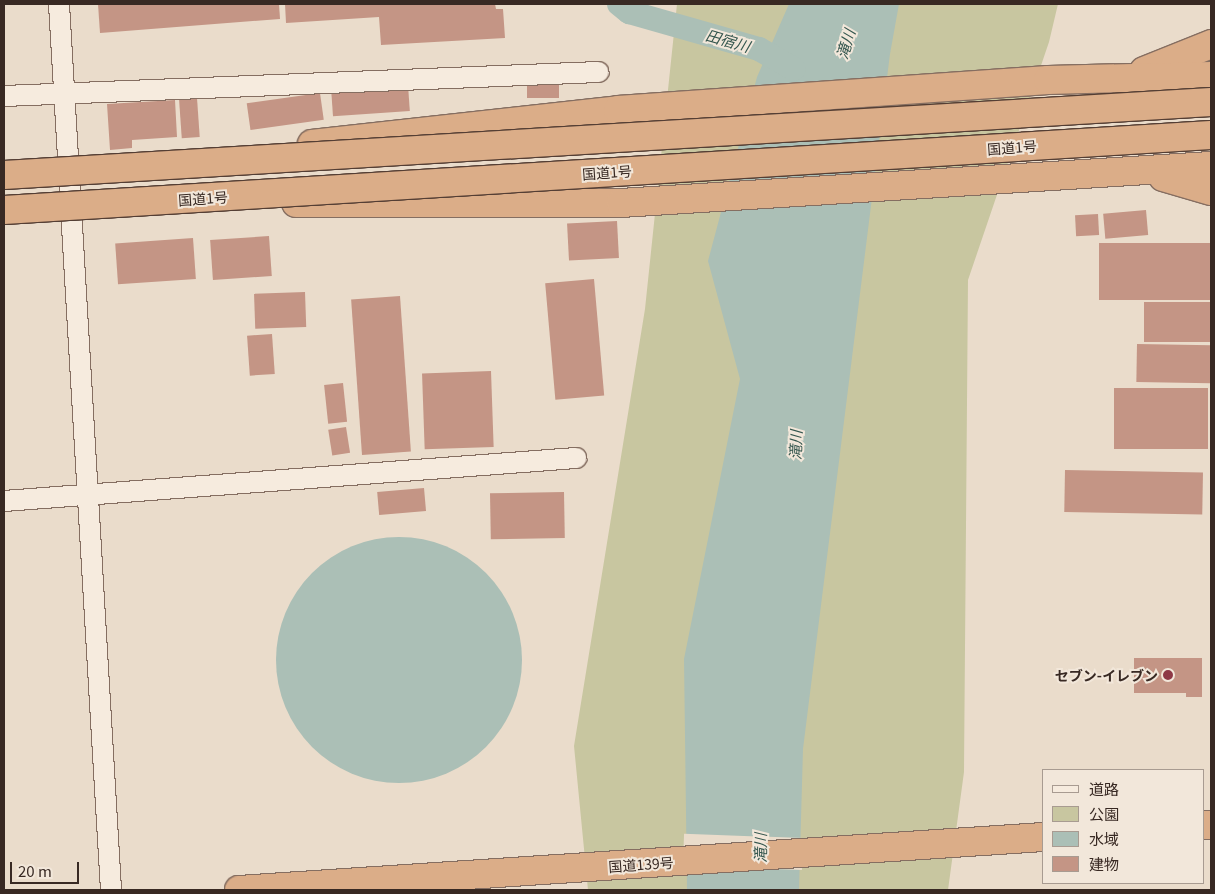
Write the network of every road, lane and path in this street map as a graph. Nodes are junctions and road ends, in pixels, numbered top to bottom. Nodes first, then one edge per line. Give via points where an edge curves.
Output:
1 (59, 4) edge
2 (1211, 44) edge
3 (598, 72) dead end
4 (1211, 76) edge
5 (1129, 77) junction
6 (64, 92) junction
7 (4, 96) edge
8 (1211, 102) edge
9 (1211, 135) edge
10 (1211, 166) edge
11 (99, 168) junction
12 (1135, 172) junction
13 (4, 175) edge
14 (1211, 192) edge
15 (106, 204) junction
16 (4, 210) edge
17 (576, 458) dead end
18 (88, 495) junction
19 (4, 501) edge
20 (1042, 837) edge
21 (111, 890) edge
22 (239, 890) edge

1 - 6 street
2 - 5 highway
3 - 6 street
4 - 5 highway
5 - 11 highway, bridge via 618,110
6 - 7 street
6 - 18 street
8 - 11 highway, bridge
9 - 15 highway, 国道1号, bridge
10 - 12 highway
11 - 13 highway, bridge
12 - 14 highway via 1185,181
12 - 15 highway, bridge via 621,203
15 - 16 highway, 国道1号, bridge
17 - 18 street
18 - 19 street
18 - 21 street
20 - 22 highway, 国道139号

